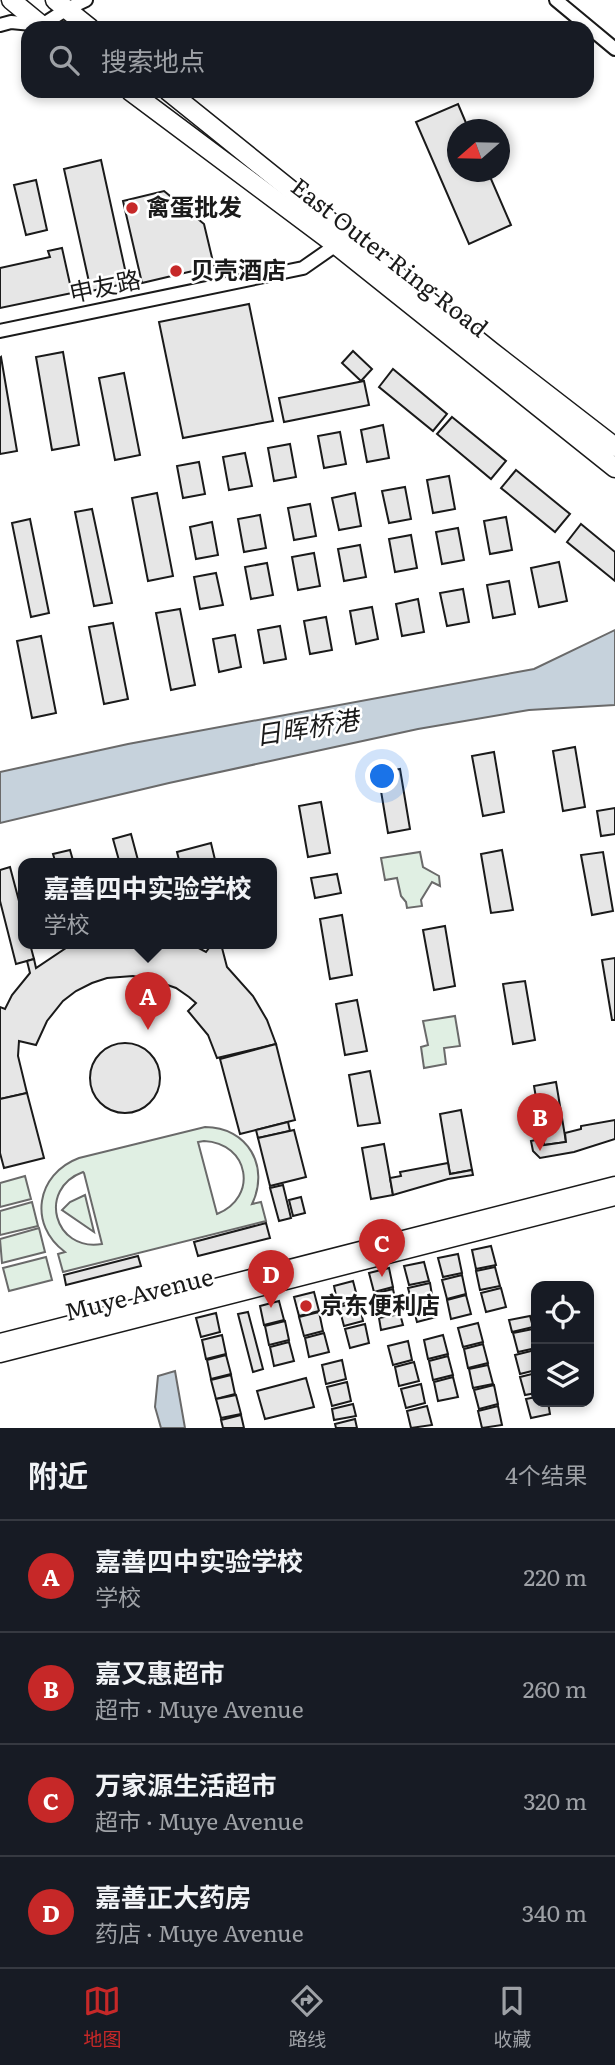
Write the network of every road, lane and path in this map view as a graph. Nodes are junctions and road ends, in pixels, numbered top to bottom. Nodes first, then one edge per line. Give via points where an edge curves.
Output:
1 (11, 0) edge
2 (86, 0) edge
3 (556, 0) edge
4 (61, 5) edge
5 (37, 21) edge
6 (49, 21) edge
7 (81, 21) edge
8 (581, 21) edge
9 (21, 24) edge
10 (0, 25) edge
11 (594, 32) edge
12 (615, 49) edge
13 (139, 98) edge
14 (177, 98) edge
15 (336, 245) junction
16 (0, 331) edge
17 (615, 447) edge
18 (615, 468) edge
19 (615, 1185) edge
20 (615, 1197) edge
21 (0, 1342) edge
22 (0, 1354) edge

1 - 5 highway
2 - 4 street
3 - 8 street
4 - 6 street
4 - 7 highway
9 - 10 street
11 - 12 street
13 - 15 highway, East Outer Ring Road
14 - 17 highway, East Outer Ring Road
15 - 16 street, 申友路 via 303,268
15 - 18 highway, East Outer Ring Road
19 - 21 main road, Muye Avenue
20 - 22 main road, Muye Avenue

